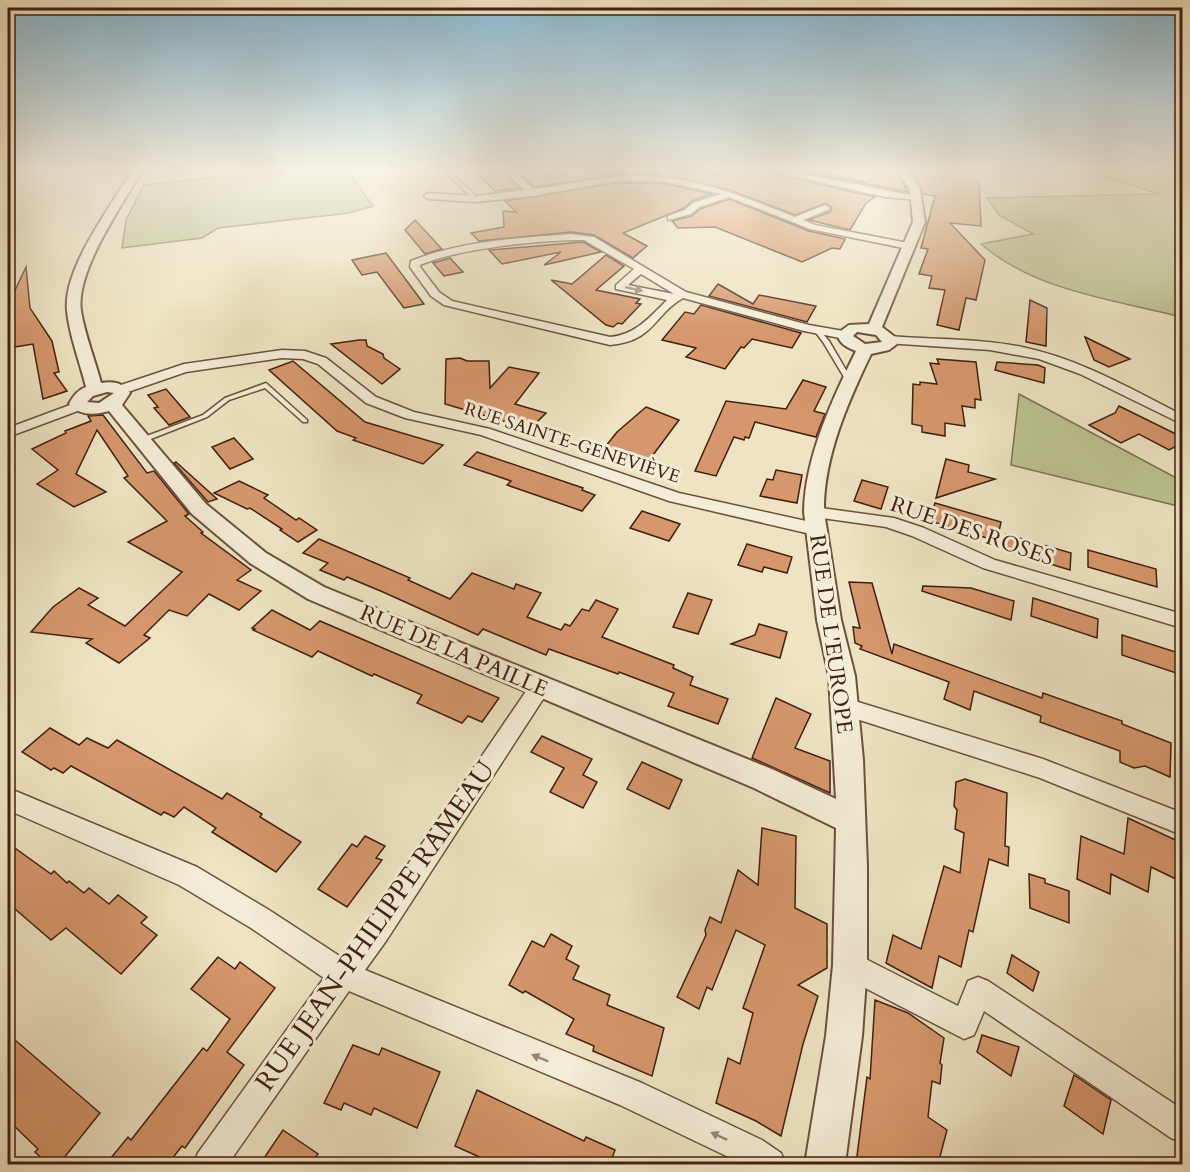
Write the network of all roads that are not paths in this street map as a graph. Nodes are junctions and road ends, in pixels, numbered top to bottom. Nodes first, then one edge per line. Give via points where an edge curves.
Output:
1 (106, 224) edge
2 (808, 224) edge
3 (918, 224) edge
4 (908, 246) junction
5 (641, 268) junction
6 (678, 296) junction
7 (874, 329) junction
8 (817, 330) junction
9 (845, 335) junction
10 (890, 340) junction
11 (865, 349) junction
12 (849, 382) junction
13 (109, 394) junction
14 (78, 406) joint
15 (1182, 420) edge
16 (305, 421) dead end
17 (8, 433) edge
18 (140, 440) junction
19 (814, 521) junction
20 (1182, 621) edge
21 (540, 687) junction
22 (845, 707) junction
23 (8, 799) edge
24 (850, 819) junction
25 (1182, 824) edge
26 (850, 965) junction
27 (343, 975) junction
28 (1182, 1127) edge
29 (209, 1164) edge
30 (770, 1164) edge
31 (825, 1164) edge

1 - 13 street via 77,279 74,311
2 - 4 street
3 - 4 street
4 - 7 street
5 - 6 street
5 -> 6 street via 620,287
5 - 6 street via 591,239 578,237 453,252 415,263 435,294 448,303 610,341 640,332
6 - 8 street
7 - 9 street via 854,328
7 - 10 street
8 - 9 street
8 - 12 lane
9 - 11 street via 850,343
10 - 11 street via 883,348
10 - 15 street via 1005,349 1044,357 1076,368
11 - 12 street, RUE DE L'EUROPE
12 - 19 street, RUE DE L'EUROPE via 816,479
13 - 14 street via 92,409
13 - 18 street, RUE DE LA PAILLE
13 - 19 street, RUE SAINTE-GENEVIÈVE via 184,368 282,354 305,355 322,361 371,400 410,415 485,432 675,497
14 - 17 street
16 - 18 lane via 266,385 227,399 205,416
18 - 21 street, RUE DE LA PAILLE via 199,509 258,558 316,593
19 - 20 street, RUE DES ROSES via 888,522 988,564
19 - 22 street, RUE DE L'EUROPE
21 - 24 street, RUE DE LA PAILLE via 764,779
21 - 27 street, RUE JEAN-PHILIPPE RAMEAU via 377,932
22 - 24 street, RUE DE L'EUROPE
22 - 25 street via 1043,769
23 - 27 street via 188,876
24 - 26 street, RUE DE L'EUROPE
26 - 28 street via 964,1025 978,991
26 - 31 street, RUE DE L'EUROPE
27 - 29 street, RUE JEAN-PHILIPPE RAMEAU
30 -> 27 street via 751,1151 631,1094

